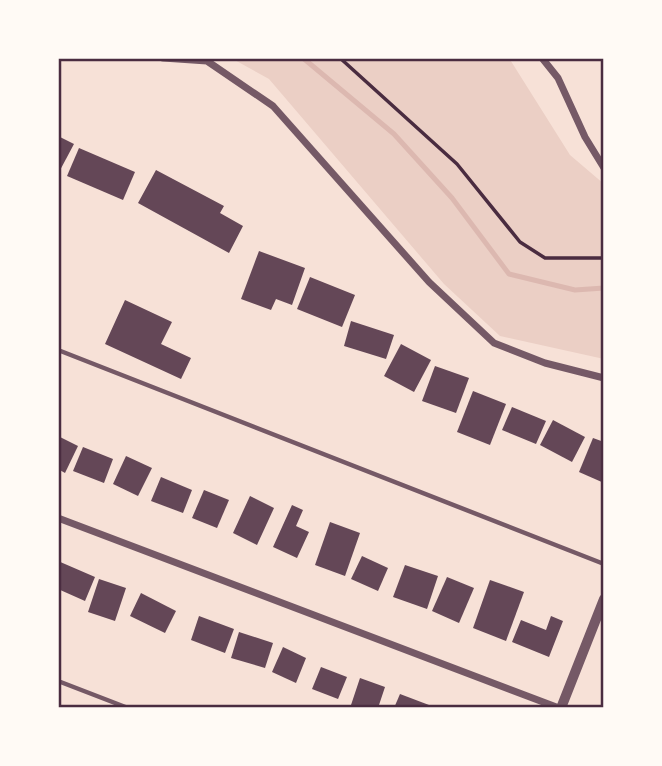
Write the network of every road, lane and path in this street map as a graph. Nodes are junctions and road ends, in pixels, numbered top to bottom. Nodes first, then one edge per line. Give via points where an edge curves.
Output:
1 (163, 58) edge
2 (341, 58) edge
3 (542, 58) edge
4 (604, 168) edge
5 (604, 258) edge
6 (58, 350) edge
7 (604, 378) edge
8 (58, 518) edge
9 (604, 564) edge
10 (604, 599) edge
11 (58, 681) edge
12 (128, 708) edge
13 (560, 708) edge

1 - 7 street via 207,61 272,106 429,282 494,343 545,363
2 - 5 path via 457,164 520,242 545,258
3 - 4 street via 558,78
6 - 9 lane
8 - 13 street
10 - 13 street
11 - 12 lane

